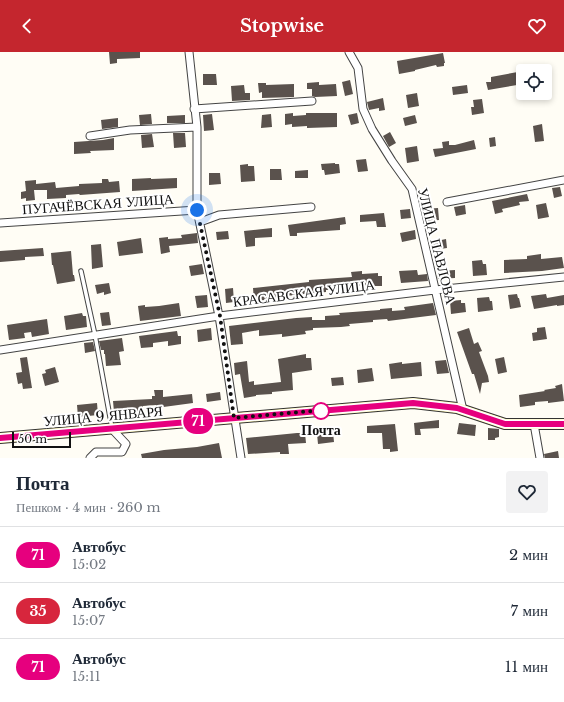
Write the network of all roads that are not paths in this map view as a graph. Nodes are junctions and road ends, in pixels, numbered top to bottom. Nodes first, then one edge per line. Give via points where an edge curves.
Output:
1 (189, 52) edge
2 (349, 52) edge
3 (312, 101) dead end
4 (194, 109) junction
5 (197, 127) junction
6 (90, 136) dead end
7 (564, 180) edge
8 (448, 202) dead end
9 (310, 207) dead end
10 (197, 210) junction
11 (200, 222) junction
12 (0, 223) edge
13 (81, 271) dead end
14 (564, 277) edge
15 (435, 290) junction
16 (220, 316) junction
17 (95, 334) junction
18 (0, 350) edge
19 (463, 410) junction
20 (234, 418) junction
21 (534, 424) junction
22 (564, 424) edge
23 (112, 429) junction
24 (0, 438) edge
25 (90, 458) edge
26 (241, 458) edge
27 (540, 458) edge

1 - 4 street
2 - 15 street, УЛИЦА ПАВЛОВА via 358,68 363,109 372,129 412,189
3 - 4 street
4 - 5 street
5 - 6 street via 130,130
5 - 10 street
7 - 8 street
9 - 11 street via 219,215
10 - 11 street
10 - 12 street, ПУГАЧЁВСКАЯ УЛИЦА
11 - 16 street
13 - 17 lane
14 - 15 street, КРАСАВСКАЯ УЛИЦА
15 - 16 street, КРАСАВСКАЯ УЛИЦА
15 - 19 street, УЛИЦА ПАВЛОВА
16 - 17 street, КРАСАВСКАЯ УЛИЦА
16 - 20 street
17 - 18 street, КРАСАВСКАЯ УЛИЦА
17 - 23 lane
19 - 20 main road, УЛИЦА 9 ЯНВАРЯ via 413,403
19 - 21 main road, УЛИЦА 9 ЯНВАРЯ via 505,424
20 - 23 main road, УЛИЦА 9 ЯНВАРЯ
20 - 26 street
21 - 22 main road, УЛИЦА 9 ЯНВАРЯ
21 - 27 street
23 - 24 main road, УЛИЦА 9 ЯНВАРЯ
23 - 25 street via 126,444 122,452 96,452

